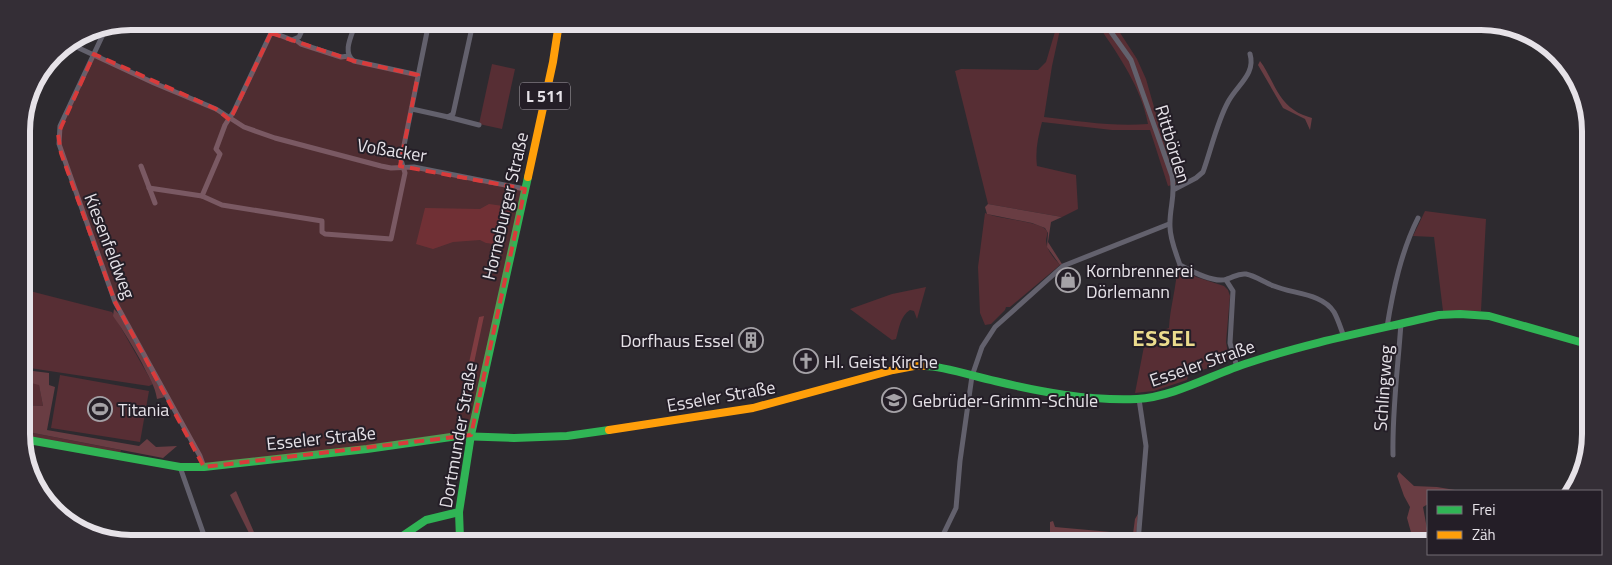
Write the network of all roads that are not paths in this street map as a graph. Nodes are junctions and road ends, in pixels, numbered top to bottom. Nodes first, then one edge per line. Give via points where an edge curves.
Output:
1 (264, 30) edge
2 (303, 30) edge
3 (354, 30) edge
4 (427, 30) edge
5 (472, 30) edge
6 (558, 30) edge
7 (1110, 30) edge
8 (271, 33) junction
9 (103, 34) edge
10 (296, 40) junction
11 (76, 46) edge
12 (94, 54) junction
13 (1250, 54) dead end
14 (349, 56) junction
15 (418, 75) junction
16 (412, 109) junction
17 (448, 117) junction
18 (229, 119) junction
19 (479, 125) dead end
20 (141, 166) dead end
21 (402, 166) junction
22 (149, 188) junction
23 (525, 189) junction
24 (1175, 189) junction
25 (202, 196) junction
26 (155, 204) dead end
27 (1418, 218) dead end
28 (1170, 224) junction
29 (1226, 280) junction
30 (1401, 323) junction
31 (1387, 327) junction
32 (492, 337) joint
33 (1344, 337) junction
34 (1582, 343) edge
35 (1237, 367) junction
36 (972, 376) junction
37 (1139, 399) junction
38 (471, 435) junction
39 (30, 439) edge
40 (1393, 455) dead end
41 (180, 466) junction
42 (204, 467) junction
43 (459, 512) junction
44 (204, 535) edge
45 (404, 535) edge
46 (460, 535) edge
47 (943, 535) edge
48 (1139, 535) edge

1 - 8 street
2 - 10 street
3 - 14 street
4 - 15 street
5 - 17 street via 455,110
6 - 23 main road, Horneburger Straße / L 511
7 - 24 street, Rittbörden via 1131,60
8 - 10 street
8 - 18 street
9 - 12 street, Kiesenfeldweg
10 - 14 street via 342,57
11 - 12 street, Voßacker
12 - 18 street, Voßacker via 216,109
12 - 42 street, Kiesenfeldweg via 60,126 58,144 115,302
13 - 24 street via 1251,70 1228,103 1203,172
14 - 15 street via 354,61
15 - 16 street
16 - 17 street
16 - 21 street
17 - 19 street
18 - 21 street, Voßacker via 275,138 381,166
18 - 25 street via 216,149 220,154
20 - 22 street
21 - 23 street, Voßacker
21 - 25 street via 405,173 391,239 325,234 322,221 222,205
22 - 25 street
22 - 26 street
23 - 32 main road, Horneburger Straße / L 511
24 - 28 street, Rittbörden
27 - 31 street via 1406,246
28 - 29 street, Rittbörden via 1180,265 1198,275
28 - 36 street via 1063,266 995,328 982,348
29 - 33 street, Rittbörden via 1243,274 1320,299 1334,312
29 - 35 street via 1233,291 1230,343
30 - 31 main road, Esseler Straße
30 - 34 main road, Esseler Straße via 1438,315 1473,314
30 - 40 street, Schlingweg via 1392,424
31 - 33 main road, Esseler Straße
32 - 38 main road, Dortmunder Straße / L 511
33 - 35 main road, Esseler Straße
35 - 37 main road, Esseler Straße via 1168,393
36 - 37 main road, Esseler Straße via 1091,399
36 - 38 main road, Esseler Straße via 929,366 905,367 753,408 567,436 514,438
36 - 47 street via 956,508
37 - 48 street via 1146,446
38 - 42 main road, Esseler Straße
38 - 43 main road, Dortmunder Straße / L 511
39 - 41 main road, Esseler Straße
41 - 42 main road, Esseler Straße
41 - 44 street
43 - 45 main road via 426,520
43 - 46 main road, Dortmunder Straße

